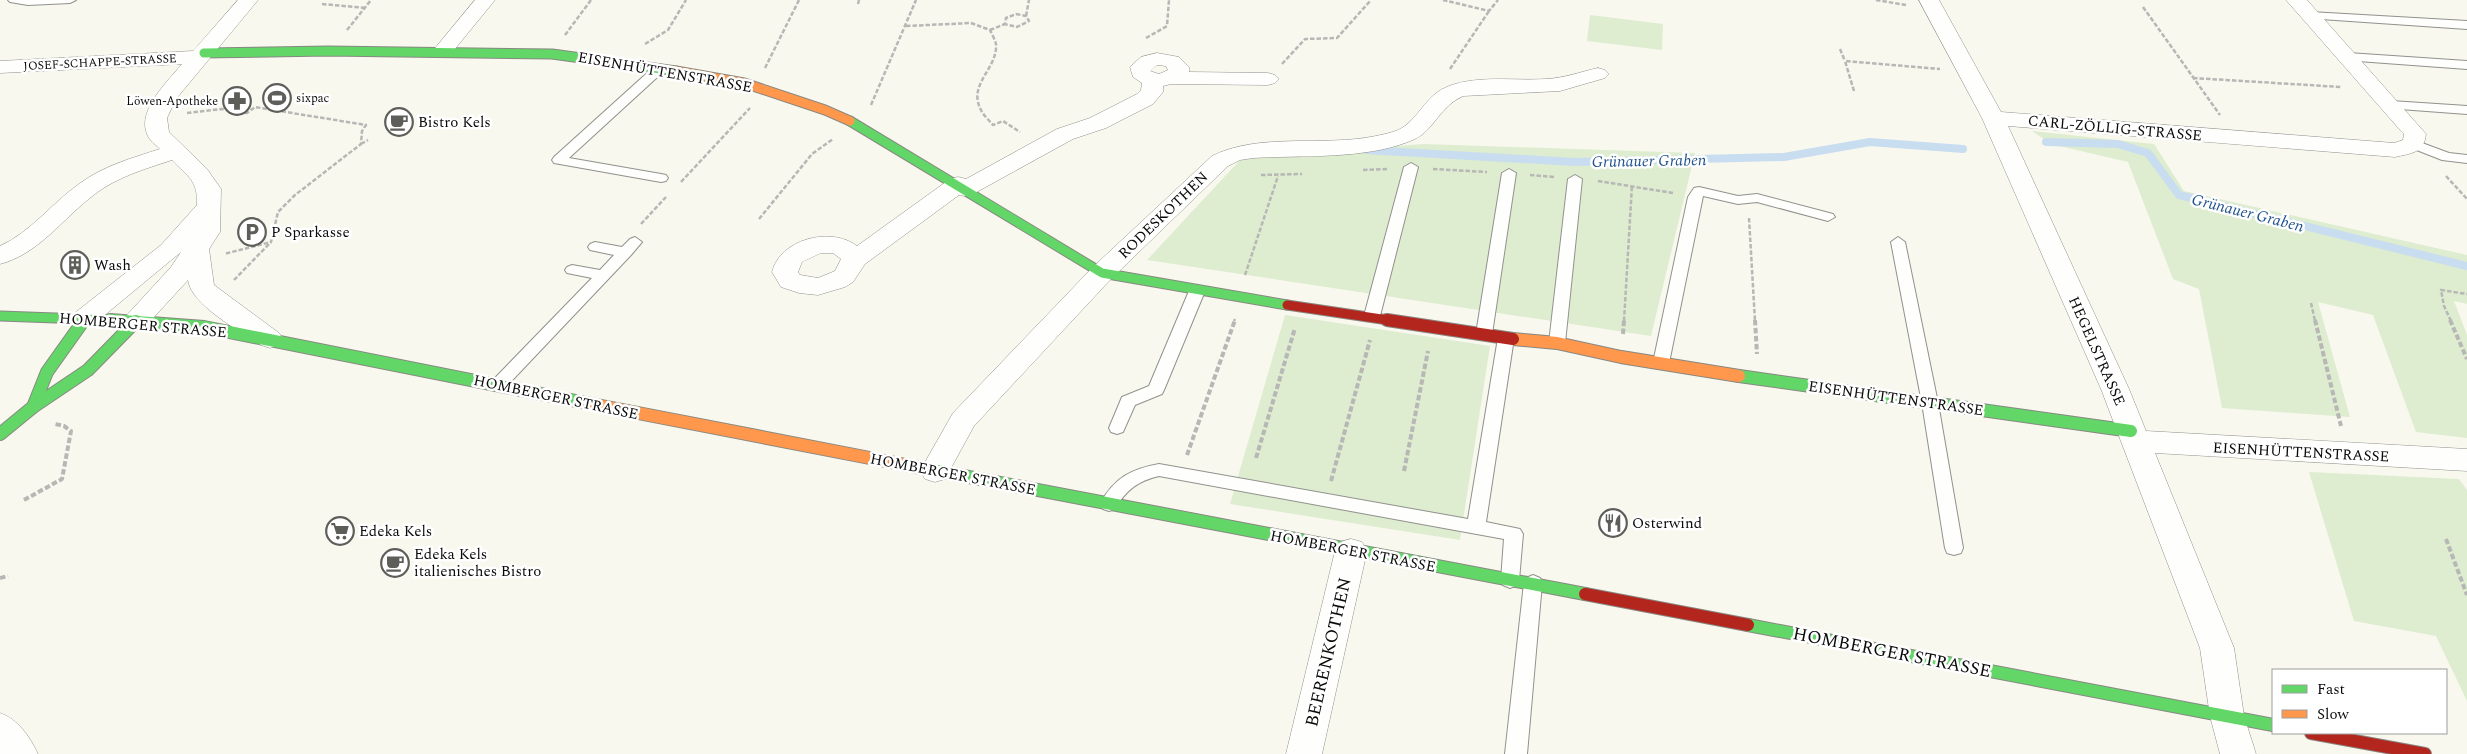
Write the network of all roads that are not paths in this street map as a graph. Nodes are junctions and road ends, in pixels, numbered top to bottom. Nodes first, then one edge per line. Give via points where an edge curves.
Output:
1 (14, 0) edge
2 (70, 0) edge
3 (248, 0) edge
4 (485, 0) edge
5 (1928, 0) edge
6 (2303, 8) edge
7 (2467, 25) edge
8 (442, 51) junction
9 (202, 55) junction
10 (2348, 58) junction
11 (2467, 65) edge
12 (0, 67) edge
13 (660, 68) junction
14 (1598, 74) dead end
15 (1268, 79) road end
16 (2391, 106) junction
17 (2467, 110) edge
18 (1993, 118) junction
19 (2414, 144) junction
20 (176, 152) junction
21 (2467, 159) edge
22 (1411, 167) road end
23 (1509, 173) road end
24 (660, 178) dead end
25 (1575, 179) road end
26 (962, 186) junction
27 (208, 207) junction
28 (1828, 218) dead end
29 (1898, 242) dead end
30 (595, 247) dead end
31 (0, 256) edge
32 (198, 256) junction
33 (854, 260) dead end
34 (572, 270) dead end
35 (1102, 273) junction
36 (604, 275) junction
37 (1197, 291) junction
38 (0, 316) edge
39 (1372, 316) junction
40 (85, 318) junction
41 (136, 321) junction
42 (1484, 334) junction
43 (1506, 338) junction
44 (270, 339) junction
45 (1558, 343) junction
46 (1661, 363) junction
47 (499, 384) junction
48 (1930, 404) junction
49 (34, 407) junction
50 (1117, 428) dead end
51 (0, 434) edge
52 (2133, 436) junction
53 (2467, 460) edge
54 (935, 471) junction
55 (1109, 504) junction
56 (1476, 528) junction
57 (1954, 548) dead end
58 (1351, 551) junction
59 (1510, 580) junction
60 (1533, 583) junction
61 (2227, 716) junction
62 (2272, 726) edge
63 (0, 728) edge
64 (2316, 734) edge
65 (20, 754) edge
66 (1304, 754) edge
67 (1516, 754) edge
68 (2238, 754) edge
69 (2425, 754) edge

1 - 2 lane
3 - 9 street
4 - 8 street
5 - 18 street, HEGELSTRASSE
6 - 7 lane
6 - 10 street
8 - 9 street, EISENHÜTTENSTRASSE
8 - 13 street, EISENHÜTTENSTRASSE via 552,54
9 - 12 street, JOSEF-SCHAPPE-STRASSE
9 - 20 street via 166,98 156,118 158,134
10 - 11 lane
10 - 16 street
13 - 24 lane via 559,160
13 - 26 street, EISENHÜTTENSTRASSE via 761,89 824,110 859,125
14 - 35 street, RODESKOTHEN via 1586,80 1542,86 1455,91 1438,100 1411,133 1386,142 1234,154 1220,161
15 - 26 street via 1158,73 1152,92 1145,99 1098,123 1065,134
16 - 17 lane
16 - 19 street via 2414,134
18 - 19 street, CARL-ZÖLLIG-STRASSE via 2395,150
18 - 52 street, HEGELSTRASSE
19 - 21 lane via 2447,157
20 - 27 street via 199,174 208,189
20 - 31 street via 136,165 88,187 40,232
22 - 39 lane
23 - 42 lane
25 - 45 lane
26 - 33 street
26 - 35 street, EISENHÜTTENSTRASSE
27 - 32 street via 208,232
27 - 40 street via 170,250
28 - 46 lane via 1756,198 1738,200 1699,191
29 - 48 lane
30 - 36 lane via 631,247
32 - 41 street
32 - 44 street via 202,288
34 - 36 lane
35 - 37 street, EISENHÜTTENSTRASSE
35 - 54 street, RODESKOTHEN via 963,420
36 - 47 lane
37 - 39 street, EISENHÜTTENSTRASSE
37 - 50 lane via 1156,390 1128,401
38 - 40 street, HOMBERGER STRASSE
39 - 42 street, EISENHÜTTENSTRASSE
40 - 41 street, HOMBERGER STRASSE
40 - 49 street via 47,372
41 - 44 street, HOMBERGER STRASSE via 204,327
41 - 49 street via 88,370
42 - 43 street, EISENHÜTTENSTRASSE
43 - 45 street, EISENHÜTTENSTRASSE
43 - 56 lane
44 - 47 street, HOMBERGER STRASSE
45 - 46 street, EISENHÜTTENSTRASSE
46 - 48 street, EISENHÜTTENSTRASSE
47 - 54 street, HOMBERGER STRASSE
48 - 52 street, EISENHÜTTENSTRASSE
48 - 57 lane
49 - 51 street
52 - 53 street, EISENHÜTTENSTRASSE via 2348,454
52 - 61 street, HEGELSTRASSE via 2217,648
54 - 55 street, HOMBERGER STRASSE
55 - 56 lane via 1118,489 1137,474 1159,470
55 - 58 street, HOMBERGER STRASSE
56 - 59 lane via 1514,534
58 - 59 street, HOMBERGER STRASSE
58 - 66 street, BEERENKOTHEN
59 - 60 street, HOMBERGER STRASSE
60 - 61 street, HOMBERGER STRASSE
60 - 67 lane
61 - 62 street, HOMBERGER STRASSE
61 - 68 street, HEGELSTRASSE
63 - 65 street
64 - 69 street

